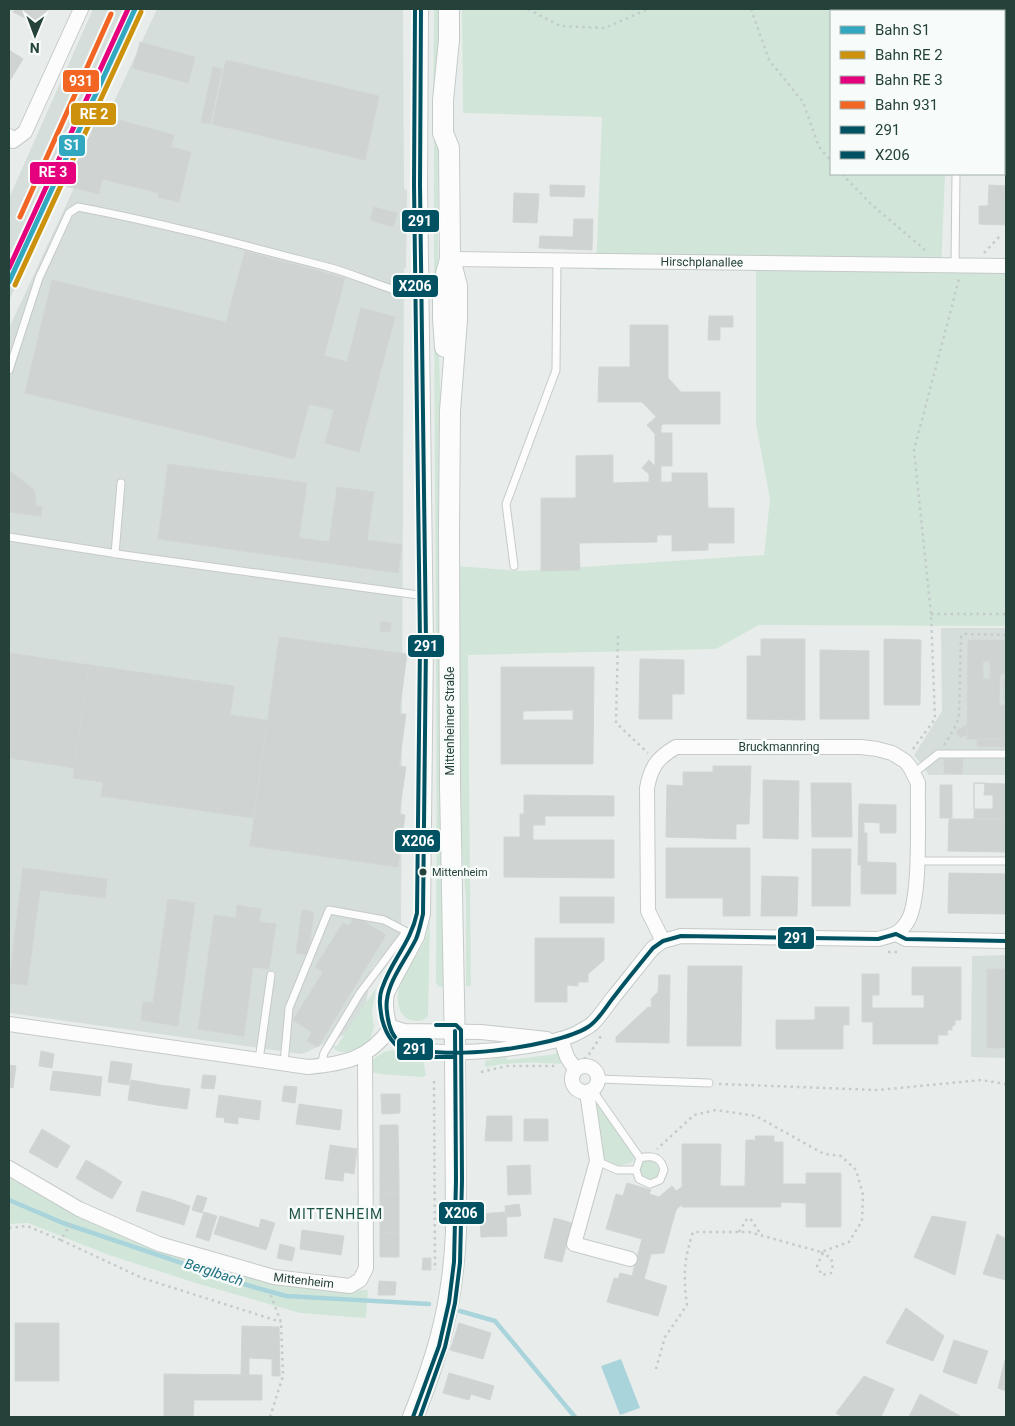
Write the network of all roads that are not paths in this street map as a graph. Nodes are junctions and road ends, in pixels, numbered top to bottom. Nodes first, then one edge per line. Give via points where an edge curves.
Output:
1 (81, 9) edge
2 (420, 9) edge
3 (449, 9) edge
4 (11, 138) edge
5 (956, 175) edge
6 (450, 259) junction
7 (558, 260) junction
8 (959, 265) junction
9 (1006, 266) edge
10 (422, 295) junction
11 (9, 370) edge
12 (121, 483) dead end
13 (9, 537) edge
14 (115, 554) junction
15 (514, 566) dead end
16 (426, 596) junction
17 (1006, 754) edge
18 (914, 773) junction
19 (916, 860) junction
20 (1006, 860) edge
21 (896, 934) junction
22 (412, 935) junction
23 (1006, 940) edge
24 (663, 941) junction
25 (271, 975) dead end
26 (9, 1024) edge
27 (391, 1027) junction
28 (455, 1031) junction
29 (558, 1040) junction
30 (456, 1051) junction
31 (365, 1053) junction
32 (259, 1060) junction
33 (284, 1064) junction
34 (321, 1066) junction
35 (573, 1067) junction
36 (709, 1083) road end
37 (593, 1087) junction
38 (640, 1158) junction
39 (597, 1161) junction
40 (9, 1168) edge
41 (636, 1170) junction
42 (630, 1259) dead end
43 (413, 1417) edge

1 - 4 street via 25,132
2 - 10 street, Mittenheimer Straße
3 - 6 main road, Mittenheimer Straße via 455,99 455,132 449,148
5 - 8 lane
6 - 7 street, Hirschplanallee
6 - 28 main road, Mittenheimer Straße via 457,286 450,411 449,532
7 - 8 street, Hirschplanallee
7 - 15 lane via 556,370 506,504
8 - 9 street, Hirschplanallee
10 - 11 lane via 211,236 78,207 69,213 39,278
10 - 16 street, Mittenheimer Straße
12 - 14 lane
13 - 14 lane
14 - 16 lane
16 - 22 street, Mittenheimer Straße via 423,914
17 - 18 lane via 938,754
18 - 19 street via 918,783
18 - 24 street, Bruckmannring via 892,753 861,747 676,747 665,753 656,761 647,788 648,911
19 - 20 lane
19 - 21 street via 916,896 908,921
21 - 23 street via 906,939
21 - 24 street via 878,939 681,936
22 - 27 street, Mittenheimer Straße via 387,993 386,1006
22 - 33 lane via 384,920 329,910 289,1008
22 - 34 lane via 374,973 350,1007 324,1053
24 - 29 street via 653,948 592,1024
25 - 32 lane
26 - 32 street
27 - 28 street via 404,1031
27 - 30 street, Mittenheimer Straße via 395,1036 408,1047
27 - 31 street via 376,1046
28 - 29 street
28 - 30 main road, Mittenheimer Straße
29 - 30 street via 523,1048
29 - 35 street
30 - 43 main road via 454,1262 439,1346
31 - 34 street via 332,1066
31 - 40 street, Mittenheim via 366,1268 360,1280 350,1286 274,1277 159,1244 79,1208
32 - 33 street
33 - 34 street
35 - 37 street via 575,1088 580,1091
35 - 37 street via 587,1065 597,1072
36 - 37 lane
37 - 38 lane
37 - 39 street
38 - 41 lane
38 - 41 lane via 653,1156 660,1160 664,1170 660,1180 650,1184 639,1179
39 - 41 lane via 617,1170
39 - 42 street via 574,1244

